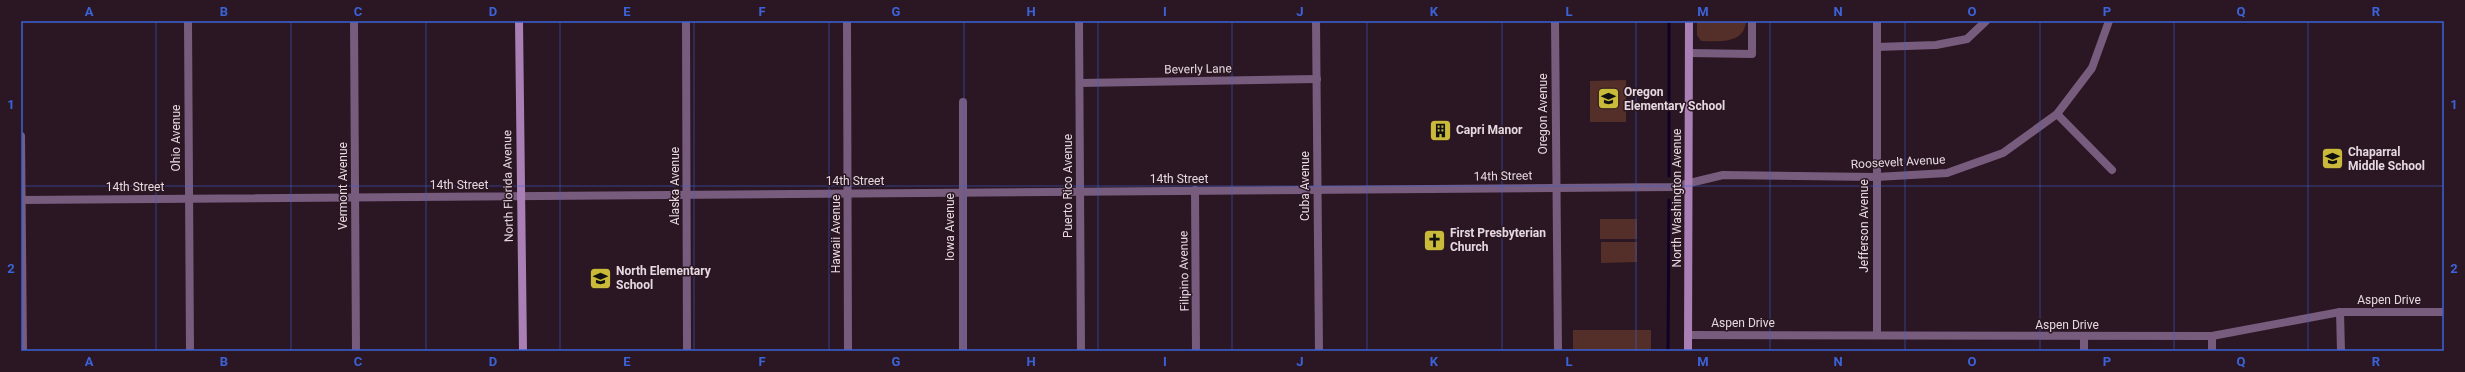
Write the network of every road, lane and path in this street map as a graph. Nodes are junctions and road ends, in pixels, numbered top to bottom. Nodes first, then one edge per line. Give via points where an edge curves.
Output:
1 (188, 21) edge
2 (354, 21) edge
3 (519, 21) edge
4 (686, 21) edge
5 (847, 21) edge
6 (1079, 21) edge
7 (1316, 21) edge
8 (1555, 21) edge
9 (1689, 21) edge
10 (1752, 21) edge
11 (1877, 21) edge
12 (1986, 21) edge
13 (2109, 21) edge
14 (1877, 47) junction
15 (1689, 54) junction
16 (1317, 79) junction
17 (1080, 84) junction
18 (963, 102) dead end
19 (2057, 114) junction
20 (21, 136) edge
21 (2112, 170) dead end
22 (1876, 177) junction
23 (1689, 184) junction
24 (1556, 188) junction
25 (1195, 190) junction
26 (1317, 190) junction
27 (962, 192) junction
28 (1080, 192) junction
29 (848, 193) junction
30 (687, 194) junction
31 (520, 196) junction
32 (355, 197) junction
33 (188, 199) junction
34 (21, 200) edge
35 (2340, 312) junction
36 (2444, 312) edge
37 (1688, 335) junction
38 (1876, 336) junction
39 (2212, 336) junction
40 (2084, 337) junction
41 (23, 351) edge
42 (190, 351) edge
43 (356, 351) edge
44 (523, 351) edge
45 (687, 351) edge
46 (848, 351) edge
47 (963, 351) edge
48 (1081, 351) edge
49 (1196, 351) edge
50 (1319, 351) edge
51 (1558, 351) edge
52 (1688, 351) edge
53 (2084, 351) edge
54 (2212, 351) edge
55 (2341, 351) edge

1 - 33 street, Ohio Avenue
2 - 32 street, Vermont Avenue
3 - 31 main road, North Florida Avenue
4 - 30 street, Alaska Avenue
5 - 29 street, Hawaii Avenue
6 - 17 street, Puerto Rico Avenue
7 - 16 street, Cuba Avenue
8 - 24 street, Oregon Avenue
9 - 15 main road, North Washington Avenue
10 - 15 street via 1752,54
11 - 14 street, Jefferson Avenue
12 - 14 street via 1967,39 1936,45
13 - 19 street, Roosevelt Avenue via 2092,68
14 - 22 street, Jefferson Avenue
15 - 23 main road, North Washington Avenue
16 - 17 street, Beverly Lane
16 - 26 street, Cuba Avenue
17 - 28 street, Puerto Rico Avenue
18 - 27 street, Iowa Avenue
19 - 21 street
19 - 22 street, Roosevelt Avenue via 2003,152 1947,173
20 - 34 street
22 - 23 street, Roosevelt Avenue via 1724,176
22 - 38 street, Jefferson Avenue
23 - 24 street, 14th Street via 1673,187
23 - 37 main road, North Washington Avenue
24 - 26 street, 14th Street
24 - 51 street, Oregon Avenue
25 - 26 street, 14th Street
25 - 28 street, 14th Street
25 - 49 street, Filipino Avenue
26 - 50 street, Cuba Avenue
27 - 28 street, 14th Street
27 - 29 street, 14th Street
27 - 47 street, Iowa Avenue
28 - 48 street, Puerto Rico Avenue
29 - 30 street, 14th Street
29 - 46 street, Hawaii Avenue
30 - 31 street, 14th Street
30 - 45 street, Alaska Avenue
31 - 32 street, 14th Street
31 - 44 main road, North Florida Avenue
32 - 33 street, 14th Street
32 - 43 street, Vermont Avenue
33 - 34 street, 14th Street
33 - 42 street, Ohio Avenue
34 - 41 street
35 - 36 street, Aspen Drive
35 - 39 street, Aspen Drive
35 - 55 street
37 - 38 street, Aspen Drive
37 - 52 main road, North Washington Avenue
38 - 40 street, Aspen Drive
39 - 40 street, Aspen Drive
39 - 54 street
40 - 53 street

